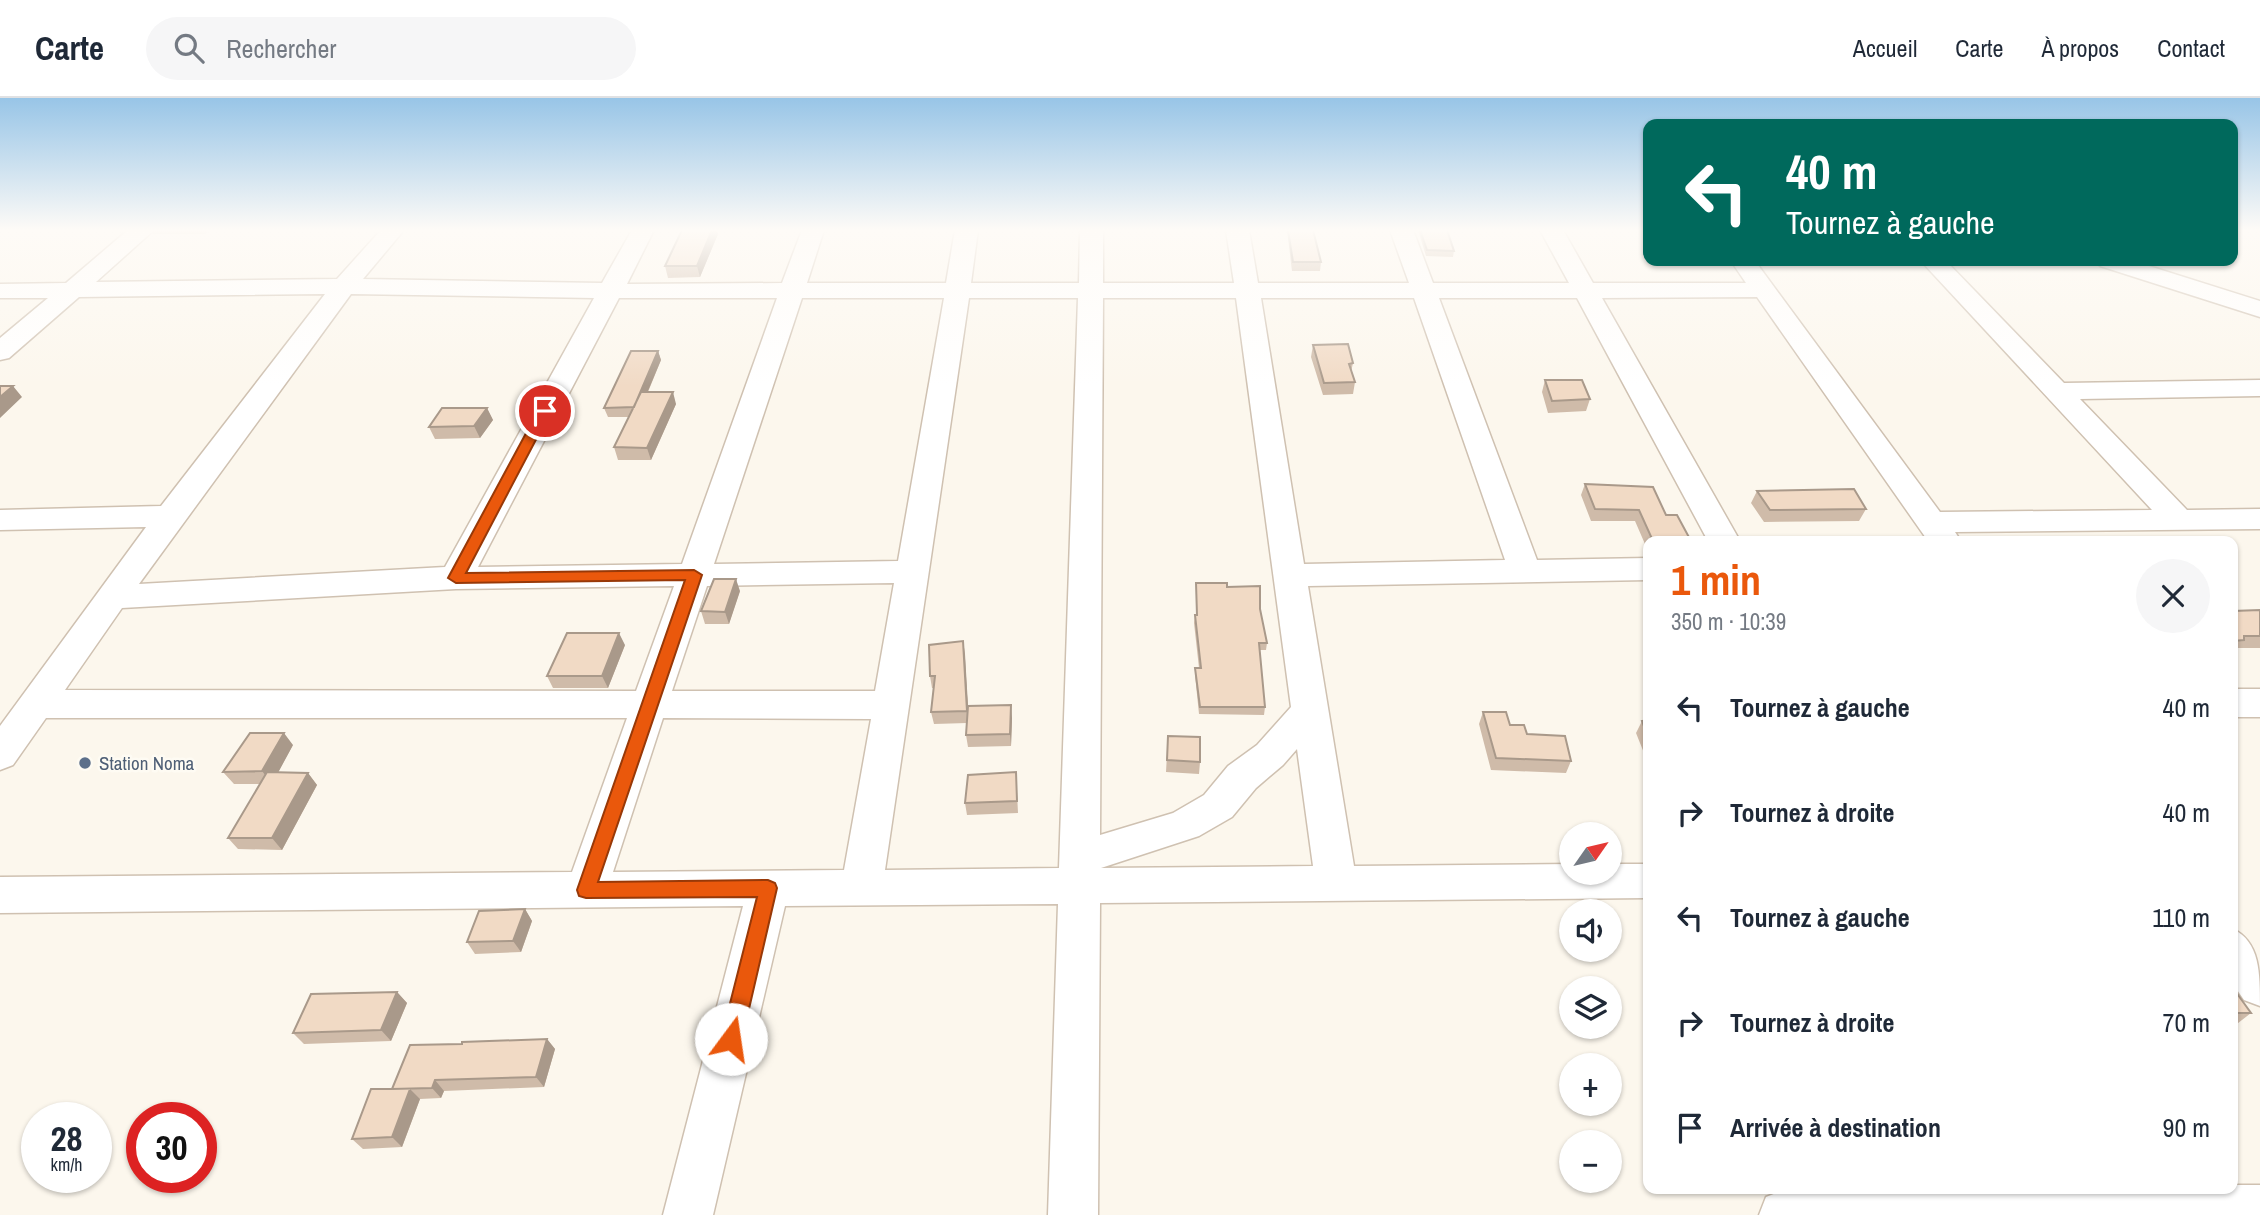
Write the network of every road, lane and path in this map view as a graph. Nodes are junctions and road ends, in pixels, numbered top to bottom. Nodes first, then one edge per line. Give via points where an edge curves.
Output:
1 (81, 282) edge
2 (347, 282) edge
3 (613, 282) edge
4 (795, 282) edge
5 (958, 282) edge
6 (1091, 282) edge
7 (1246, 282) edge
8 (1421, 282) edge
9 (1581, 282) edge
10 (1758, 282) edge
11 (1953, 282) edge
12 (2175, 282) edge
13 (344, 286) junction
14 (72, 290) junction
15 (1247, 290) junction
16 (1424, 290) junction
17 (1585, 290) junction
18 (1763, 290) junction
19 (0, 291) edge
20 (608, 291) junction
21 (792, 291) junction
22 (957, 291) junction
23 (1091, 291) junction
24 (2260, 309) edge
25 (0, 352) edge
26 (2260, 388) edge
27 (2058, 391) junction
28 (170, 516) junction
29 (2260, 519) edge
30 (0, 520) edge
31 (2179, 520) junction
32 (1939, 531) edge
33 (1721, 536) edge
34 (1643, 569) edge
35 (1525, 571) junction
36 (912, 572) junction
37 (694, 575) junction
38 (1290, 575) junction
39 (456, 578) junction
40 (114, 597) junction
41 (2238, 703) edge
42 (2260, 703) edge
43 (39, 704) junction
44 (891, 705) junction
45 (649, 706) junction
46 (1310, 710) junction
47 (0, 755) edge
48 (1080, 872) junction
49 (1643, 881) edge
50 (1336, 884) junction
51 (768, 888) junction
52 (862, 888) junction
53 (586, 890) junction
54 (0, 895) edge
55 (2238, 941) edge
56 (2260, 941) edge
57 (2238, 955) edge
58 (2260, 986) edge
59 (2260, 1210) edge
60 (688, 1215) edge
61 (1073, 1215) edge
62 (1784, 1215) edge

1 - 14 street
2 - 13 street
3 - 20 street
4 - 21 street
5 - 22 street
6 - 23 street
7 - 15 street
8 - 16 street
9 - 17 street
10 - 18 street
11 - 27 street
12 - 24 street
13 - 14 street
13 - 20 street
13 - 28 street
14 - 19 street
14 - 25 street
15 - 16 street
15 - 23 street
15 - 38 street
16 - 17 street
16 - 35 street
17 - 18 street
17 - 33 street
18 - 32 street
20 - 21 street
20 - 39 street
21 - 22 street
21 - 37 street
22 - 23 street
22 - 36 street
23 - 48 street
26 - 27 street
27 - 31 street
28 - 30 street
28 - 40 street
29 - 31 street
31 - 32 street
34 - 35 street
35 - 38 street
36 - 37 street
36 - 44 street
37 - 39 street
37 - 45 street
38 - 46 street
39 - 40 street
40 - 43 street
41 - 42 street
43 - 45 street
43 - 47 street
44 - 45 street
44 - 52 street
45 - 53 street
46 - 48 street via 1218,806
46 - 50 street
48 - 50 street
48 - 52 street
48 - 61 street
49 - 50 street
51 - 52 street
51 - 53 street
51 - 60 street
53 - 54 street
55 - 56 street
57 - 58 street
59 - 62 street

